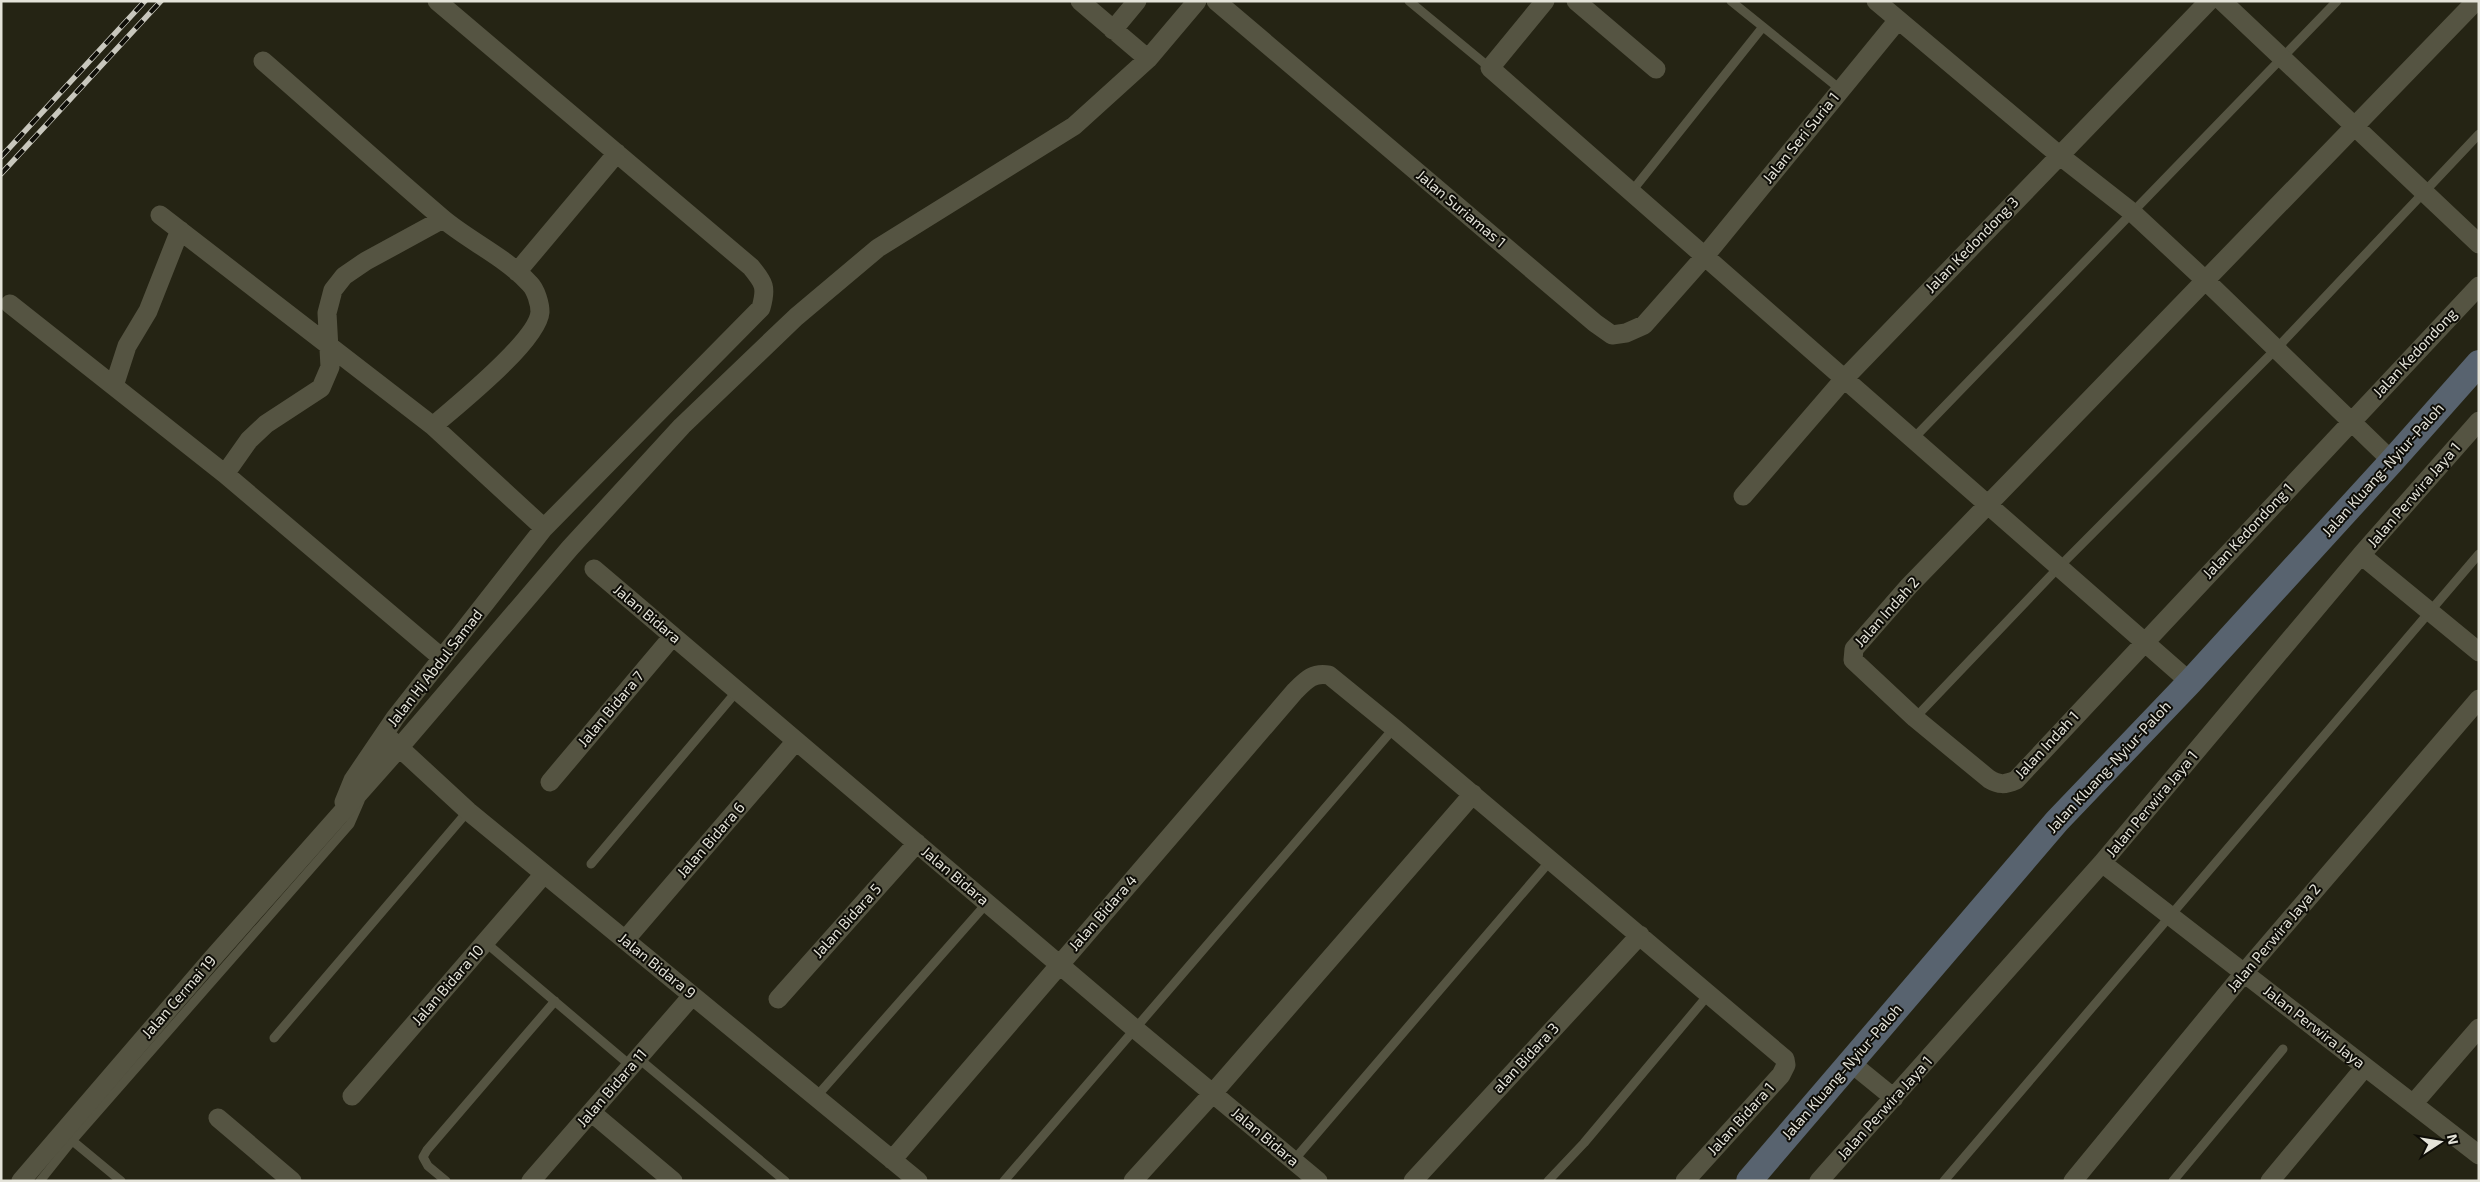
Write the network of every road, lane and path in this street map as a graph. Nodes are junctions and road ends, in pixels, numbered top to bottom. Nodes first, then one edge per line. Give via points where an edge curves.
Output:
1 (437, 1) edge
2 (1080, 1) edge
3 (1137, 1) edge
4 (1197, 1) edge
5 (1216, 1) edge
6 (1409, 1) edge
7 (1544, 1) edge
8 (1576, 1) edge
9 (1731, 1) edge
10 (1876, 1) edge
11 (2209, 1) edge
12 (2222, 1) edge
13 (2337, 1) edge
14 (2476, 1) edge
15 (1898, 20) junction
16 (1762, 28) junction
17 (1114, 30) junction
18 (1148, 59) junction
19 (2283, 59) junction
20 (263, 61) dead end
21 (1490, 68) junction
22 (1656, 69) dead end
23 (1840, 89) junction
24 (2355, 127) junction
25 (2479, 134) edge
26 (618, 154) junction
27 (2059, 155) junction
28 (1632, 190) junction
29 (2424, 192) junction
30 (2132, 214) junction
31 (160, 215) dead end
32 (443, 218) junction
33 (180, 230) junction
34 (2479, 244) edge
35 (1704, 256) junction
36 (517, 272) junction
37 (2205, 280) junction
38 (2479, 286) edge
39 (10, 304) dead end
40 (329, 346) junction
41 (2277, 348) junction
42 (2479, 363) edge
43 (1844, 379) junction
44 (114, 386) junction
45 (2352, 421) junction
46 (2479, 421) edge
47 (432, 426) junction
48 (1913, 439) junction
49 (2392, 461) junction
50 (225, 474) junction
51 (1743, 496) dead end
52 (1987, 504) junction
53 (544, 528) junction
54 (2479, 554) edge
55 (2361, 555) junction
56 (2059, 567) junction
57 (594, 569) dead end
58 (2427, 611) junction
59 (673, 636) junction
60 (2144, 641) junction
61 (2479, 652) edge
62 (442, 658) junction
63 (2190, 682) junction
64 (737, 691) junction
65 (2479, 699) edge
66 (1915, 718) junction
67 (1394, 728) junction
68 (385, 734) junction
69 (796, 741) junction
70 (399, 748) junction
71 (550, 782) dead end
72 (1473, 794) junction
73 (468, 811) junction
74 (345, 820) junction
75 (917, 843) junction
76 (1552, 860) junction
77 (2102, 862) junction
78 (591, 864) dead end
79 (544, 874) junction
80 (987, 903) junction
81 (2169, 915) junction
82 (1640, 935) junction
83 (626, 940) junction
84 (485, 942) junction
85 (1059, 964) junction
86 (2244, 973) junction
87 (1709, 993) junction
88 (692, 996) junction
89 (778, 998) dead end
90 (555, 1001) junction
91 (1134, 1028) junction
92 (2479, 1028) edge
93 (274, 1038) dead end
94 (2283, 1049) dead end
95 (635, 1062) junction
96 (1851, 1063) junction
97 (2365, 1067) junction
98 (1213, 1093) junction
99 (352, 1096) dead end
100 (816, 1097) junction
101 (1894, 1098) junction
102 (2413, 1104) junction
103 (591, 1112) junction
104 (218, 1118) dead end
105 (67, 1137) junction
106 (2479, 1155) edge
107 (892, 1160) junction
108 (1294, 1160) junction
109 (2076, 1180) edge
110 (20, 1181) edge
111 (40, 1181) edge
112 (121, 1181) edge
113 (292, 1181) edge
114 (446, 1181) edge
115 (531, 1181) edge
116 (673, 1181) edge
117 (785, 1181) edge
118 (918, 1181) edge
119 (1004, 1181) edge
120 (1133, 1181) edge
121 (1318, 1181) edge
122 (1413, 1181) edge
123 (1548, 1181) edge
124 (1685, 1181) edge
125 (1749, 1181) edge
126 (1819, 1181) edge
127 (1944, 1181) edge
128 (2173, 1181) edge
129 (2270, 1181) edge

1 - 26 street, Jalan Hj Abdul Samad
2 - 17 street
3 - 17 street
4 - 18 street, Jalan Cermai 19
5 - 35 street, Jalan Suriamas 1 via 1612,334 1626,333 1644,325
6 - 21 lane
7 - 21 street
8 - 22 street
9 - 16 lane
10 - 15 street
11 - 27 street, Jalan Kedondong 3
12 - 19 street
13 - 19 lane
14 - 24 street
15 - 23 street, Jalan Seri Suria 1
15 - 27 street
16 - 23 lane
16 - 28 lane
17 - 18 street
18 - 70 street, Jalan Cermai 19 via 1074,126 878,248 796,317 682,426 570,548
19 - 24 street
19 - 30 lane
20 - 32 street
21 - 28 street
23 - 35 street, Jalan Seri Suria 1
24 - 29 street
24 - 37 street
25 - 29 lane
26 - 36 street
26 - 53 street, Jalan Hj Abdul Samad via 751,267 763,281 765,293 761,308
27 - 30 street
27 - 43 street, Jalan Kedondong 3
28 - 35 street
29 - 34 street
29 - 41 lane
30 - 37 street
30 - 48 lane
31 - 33 street
32 - 36 street
32 - 40 street via 344,276 333,290 327,313
33 - 40 street
33 - 44 street via 148,311 127,346
35 - 43 street
36 - 47 street via 532,285 537,296 540,311 537,325 514,353
37 - 41 street
37 - 52 street
38 - 45 street, Jalan Kedondong
39 - 44 street
40 - 47 street
40 - 50 street via 330,367 321,388 266,424 248,440
41 - 45 street
41 - 56 lane
42 - 49 street, Jalan Kluang-Nyiur-Paloh
43 - 48 street
43 - 51 street, Jalan Kedondong 3
44 - 50 street
45 - 49 street
45 - 60 street, Jalan Kedondong 1
46 - 55 street, Jalan Perwira Jaya 1
47 - 53 street
48 - 52 street
49 - 63 street, Jalan Kluang-Nyiur-Paloh
50 - 62 street
52 - 56 street
52 - 66 street, Jalan Indah 2 via 1909,586 1852,654 1860,668
53 - 62 street, Jalan Hj Abdul Samad
54 - 58 lane
55 - 58 street
55 - 77 street, Jalan Perwira Jaya 1
56 - 60 street
56 - 66 lane
57 - 59 street, Jalan Bidara
58 - 61 street
58 - 81 lane
59 - 64 street, Jalan Bidara
59 - 71 street, Jalan Bidara 7
60 - 63 street
60 - 66 street, Jalan Indah 1 via 2016,780 2006,784 1989,779
62 - 68 street, Jalan Hj Abdul Samad
63 - 96 street, Jalan Kluang-Nyiur-Paloh via 2057,820
64 - 69 street, Jalan Bidara
64 - 78 lane
65 - 86 street, Jalan Perwira Jaya 2
67 - 72 street
67 - 85 street, Jalan Bidara 4 via 1329,675 1320,673 1309,678
67 - 91 lane
68 - 70 street, Jalan Bidara 9
68 - 74 street, Jalan Hj Abdul Samad via 353,780
69 - 75 street, Jalan Bidara
69 - 83 street, Jalan Bidara 6
70 - 73 street, Jalan Bidara 9
70 - 74 street, Jalan Cermai 19 via 367,784
72 - 76 street
72 - 98 street
73 - 79 street, Jalan Bidara 9
73 - 93 lane
74 - 105 street, Jalan Cermai 19
75 - 80 street, Jalan Bidara
75 - 89 street, Jalan Bidara 5
76 - 82 street
76 - 108 lane
77 - 81 street, Jalan Perwira Jaya
77 - 101 street, Jalan Perwira Jaya 1
79 - 83 street, Jalan Bidara 9
79 - 84 street, Jalan Bidara 10
80 - 85 street, Jalan Bidara
80 - 100 lane
81 - 86 street, Jalan Perwira Jaya
81 - 127 lane
82 - 87 street
82 - 122 street, alan Bidara 3
83 - 88 street, Jalan Bidara 9
84 - 90 lane
84 - 99 street, Jalan Bidara 10
85 - 91 street, Jalan Bidara
85 - 107 street, Jalan Bidara 4
86 - 97 street, Jalan Perwira Jaya
86 - 109 street, Jalan Perwira Jaya 2
87 - 123 lane via 1584,1143
87 - 124 street, Jalan Bidara 1 via 1780,1053 1786,1065 1781,1075
88 - 95 street, Jalan Bidara 11
88 - 100 street, Jalan Bidara 9
90 - 95 lane
90 - 114 lane via 427,1150 423,1157 428,1166
91 - 98 street, Jalan Bidara
91 - 119 lane
92 - 102 street
94 - 128 lane
95 - 103 street, Jalan Bidara 11
95 - 117 lane
96 - 101 street
96 - 125 street, Jalan Kluang-Nyiur-Paloh
97 - 102 street, Jalan Perwira Jaya
97 - 129 street
98 - 108 street, Jalan Bidara
98 - 120 street
100 - 107 street, Jalan Bidara 9
101 - 126 street, Jalan Perwira Jaya 1
102 - 106 street, Jalan Perwira Jaya
103 - 115 street, Jalan Bidara 11
103 - 116 street
104 - 113 street
105 - 110 street, Jalan Cermai 19
105 - 111 lane
105 - 112 lane
107 - 118 street, Jalan Bidara 9
108 - 121 street, Jalan Bidara

